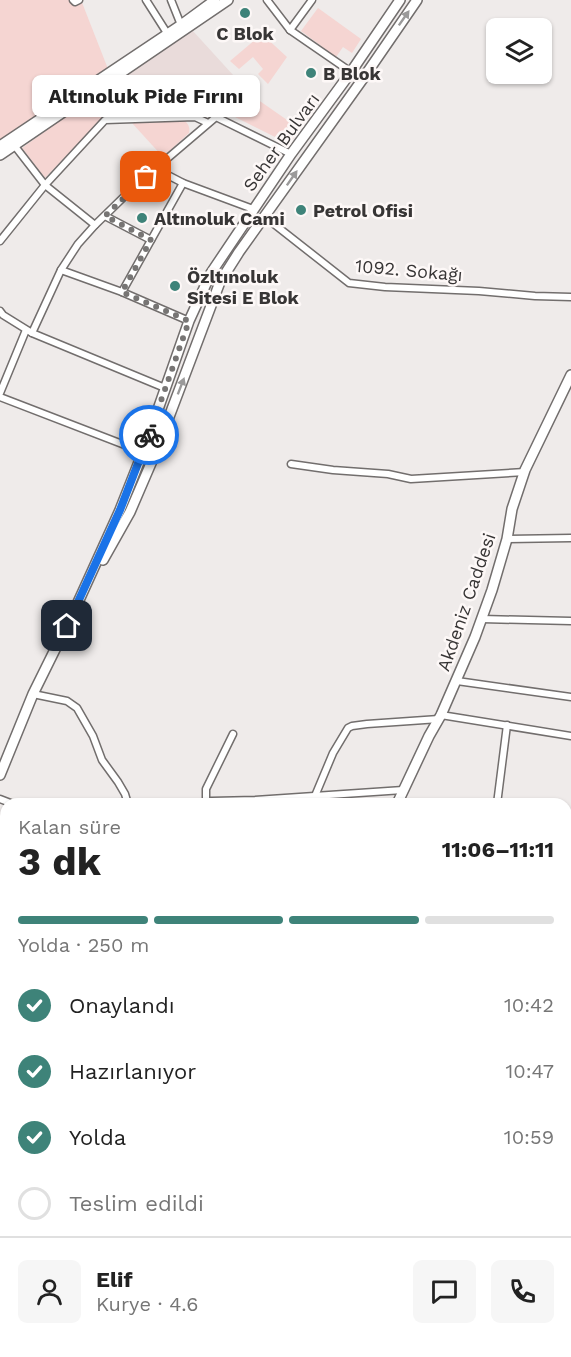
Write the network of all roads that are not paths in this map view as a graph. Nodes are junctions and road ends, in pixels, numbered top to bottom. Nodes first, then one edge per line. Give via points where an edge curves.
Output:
1 (73, 0) edge
2 (78, 0) edge
3 (146, 0) edge
4 (171, 0) edge
5 (228, 0) edge
6 (267, 0) edge
7 (312, 0) edge
8 (400, 0) edge
9 (417, 0) edge
10 (210, 2) edge
11 (181, 25) junction
12 (290, 30) junction
13 (167, 33) junction
14 (351, 72) junction
15 (208, 123) junction
16 (1, 144) edge
17 (14, 146) junction
18 (291, 153) junction
19 (0, 155) edge
20 (156, 169) junction
21 (183, 183) junction
22 (45, 185) junction
23 (253, 209) junction
24 (105, 216) junction
25 (265, 217) junction
26 (95, 225) junction
27 (151, 240) junction
28 (0, 241) edge
29 (61, 270) junction
30 (122, 292) junction
31 (571, 297) edge
32 (0, 311) edge
33 (189, 321) junction
34 (29, 331) junction
35 (571, 375) edge
36 (165, 388) junction
37 (1, 398) edge
38 (144, 452) junction
39 (291, 464) dead end
40 (525, 472) junction
41 (571, 538) edge
42 (507, 539) junction
43 (75, 609) junction
44 (482, 619) junction
45 (571, 621) edge
46 (457, 681) junction
47 (33, 694) junction
48 (571, 697) edge
49 (440, 717) junction
50 (507, 725) junction
51 (233, 734) dead end
52 (571, 736) edge
53 (0, 775) edge
54 (403, 790) junction
55 (315, 796) junction
56 (126, 798) edge
57 (205, 798) edge
58 (283, 798) edge
59 (400, 798) edge
60 (499, 798) edge

1 - 2 street
3 - 13 street
4 - 11 street
5 - 17 main road
6 - 12 street
7 - 12 street
8 - 14 main road, Seher Bulvarı
25 -> 9 main road, Seher Bulvarı
10 - 11 main road
11 - 13 main road
12 - 14 street
13 - 16 main road
14 - 18 main road, Seher Bulvarı
15 - 18 street via 216,117
15 - 20 street
15 - 22 street via 195,117 105,120
17 - 19 main road
17 - 22 street
18 - 23 main road, Seher Bulvarı
20 - 21 street
20 - 24 street
21 - 23 street
21 - 27 street
22 - 26 street
22 - 28 street
23 - 33 main road, Seher Bulvarı via 211,273
24 - 26 street
24 - 27 street
25 - 31 street, 1092. Sokağı via 349,283
43 -> 25 main road, Seher Bulvarı via 130,512 220,282
26 - 29 street
27 - 30 street
29 - 30 street
29 - 34 street
30 - 33 street
32 - 34 street
33 - 36 main road, Seher Bulvarı
34 - 36 street
34 - 37 street
35 - 40 main road, Akdeniz Caddesi
36 - 38 main road, Seher Bulvarı
37 - 38 street
38 - 43 main road, Seher Bulvarı
39 - 40 street via 411,479
40 - 42 main road, Akdeniz Caddesi
41 - 42 street
42 - 44 main road, Akdeniz Caddesi
43 - 47 main road, Seher Bulvarı
44 - 45 street
44 - 46 main road, Akdeniz Caddesi
46 - 48 street
46 - 49 main road, Akdeniz Caddesi
47 - 53 main road, Seher Bulvarı
47 - 56 street via 67,701 77,708 102,760
49 - 50 street
49 - 54 main road, Akdeniz Caddesi
49 - 55 street via 348,728
50 - 52 street
50 - 60 street
51 - 57 street
54 - 55 street
54 - 59 main road, Akdeniz Caddesi
55 - 58 street

